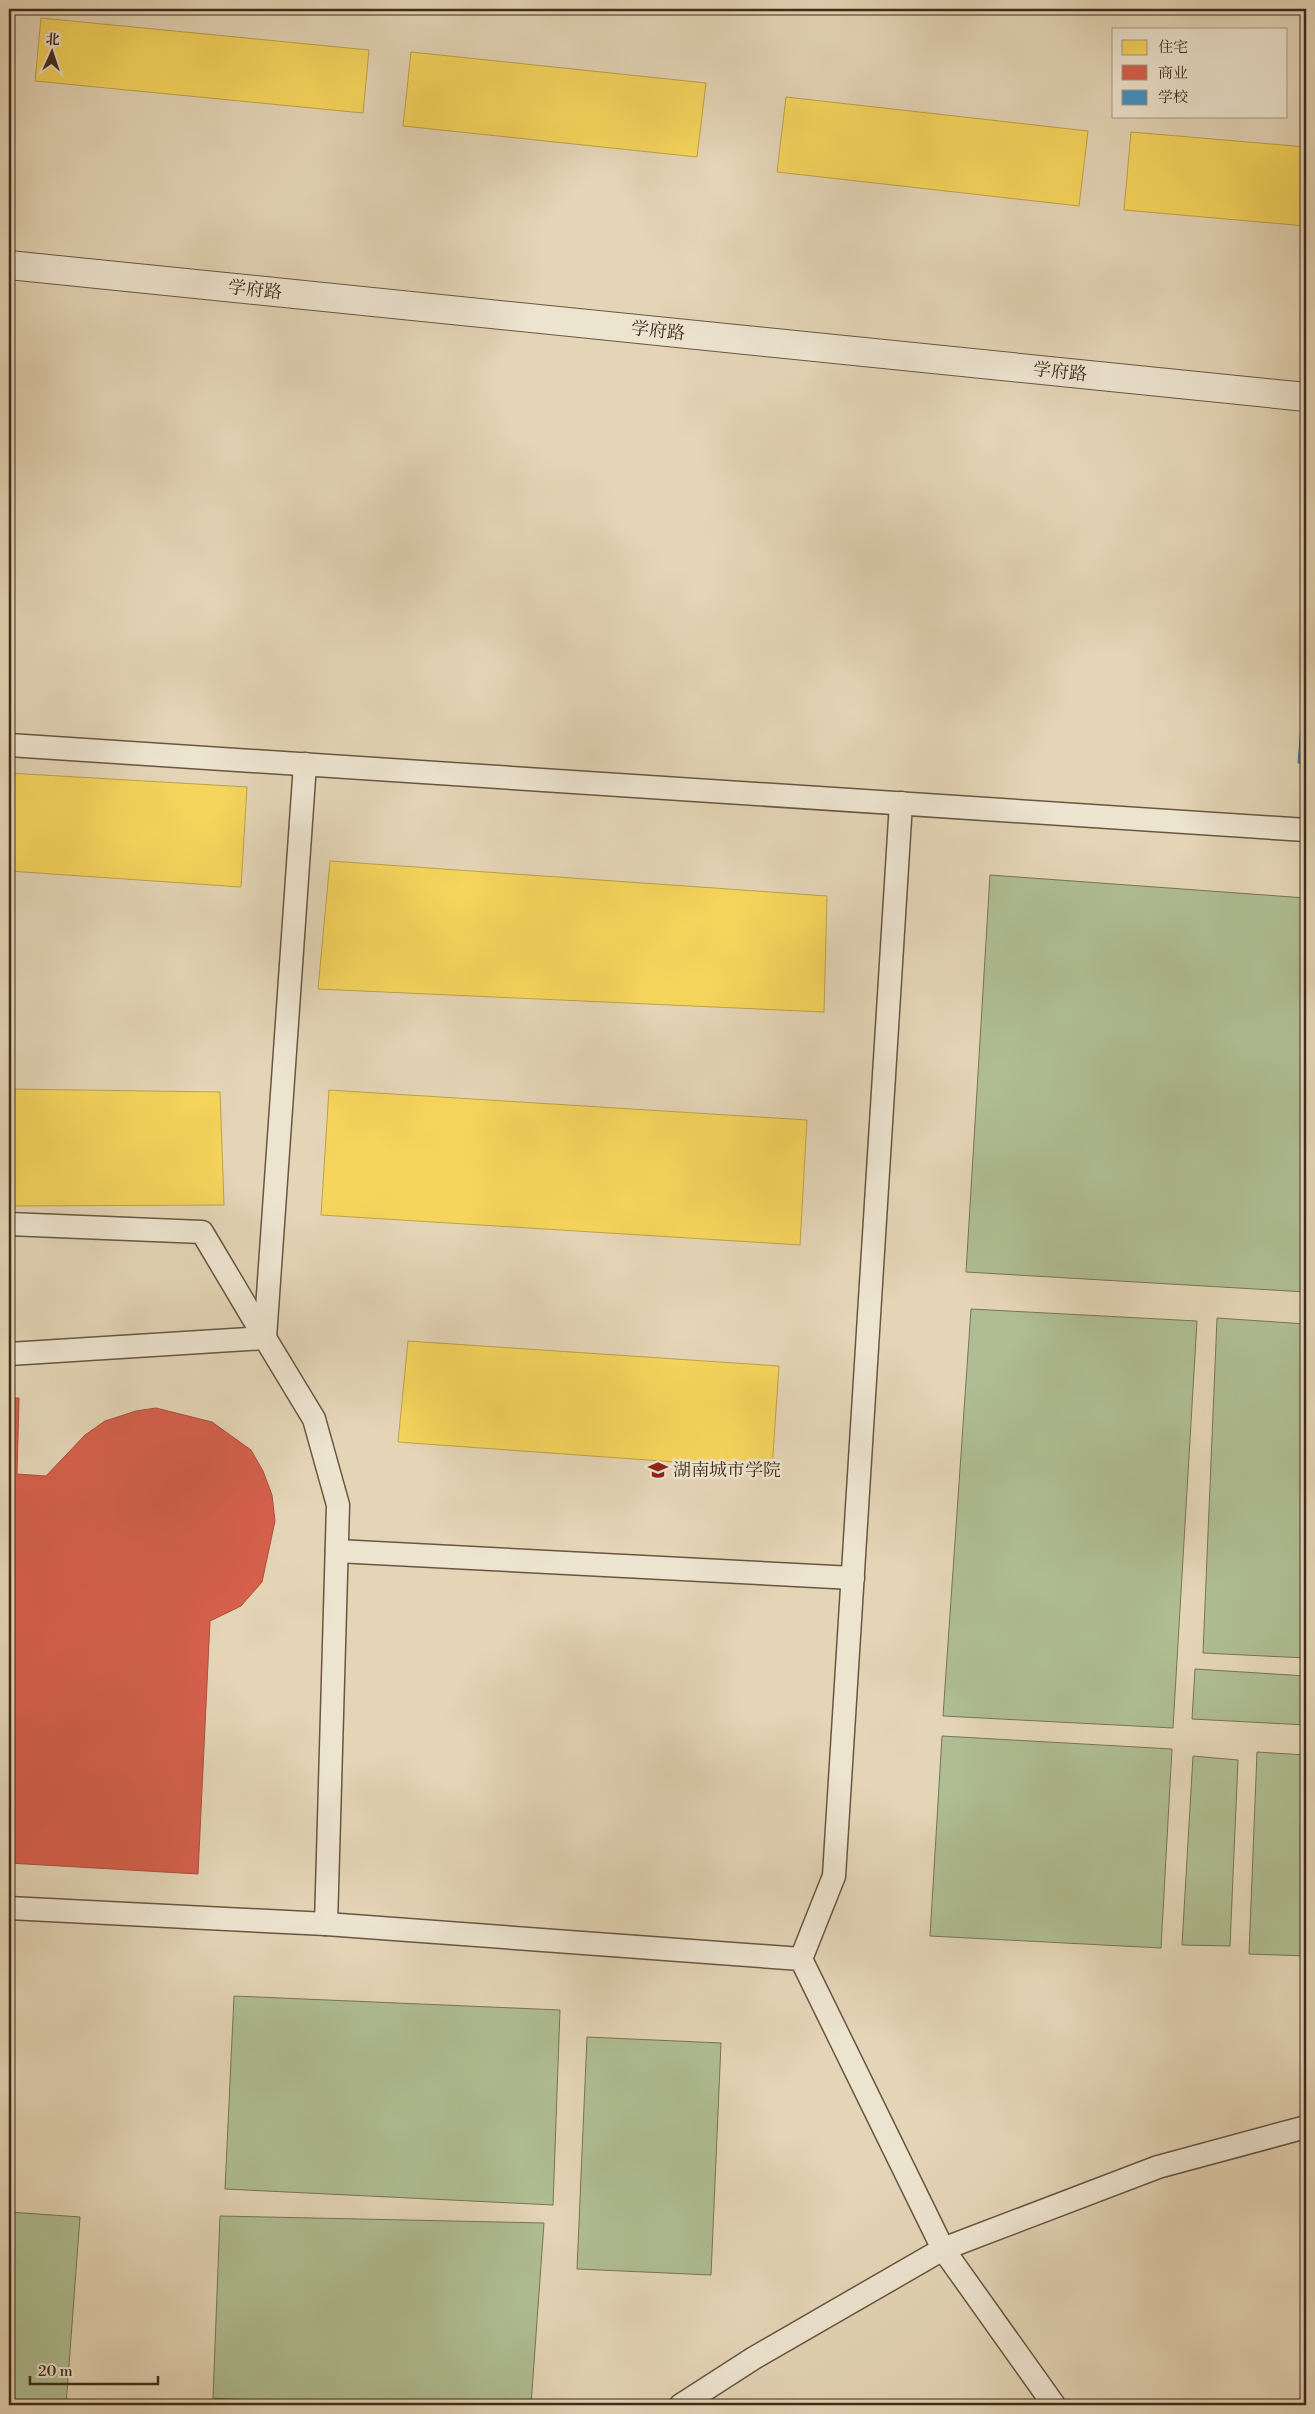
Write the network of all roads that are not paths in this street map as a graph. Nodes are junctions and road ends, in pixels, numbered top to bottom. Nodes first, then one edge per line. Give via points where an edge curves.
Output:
1 (9, 266) edge
2 (1306, 397) edge
3 (9, 744) edge
4 (305, 764) junction
5 (901, 803) junction
6 (1306, 830) edge
7 (9, 1224) edge
8 (264, 1338) junction
9 (9, 1354) edge
10 (337, 1551) junction
11 (852, 1578) junction
12 (9, 1908) edge
13 (326, 1924) junction
14 (802, 1959) junction
15 (1306, 2127) edge
16 (943, 2249) junction
17 (681, 2405) edge
18 (1054, 2405) edge

1 - 2 street, 学府路
3 - 4 lane
4 - 5 lane
4 - 8 lane
5 - 6 lane
5 - 11 lane
7 - 8 lane via 202,1232
8 - 9 lane
8 - 10 lane via 314,1419 338,1505
10 - 11 lane
10 - 13 lane
11 - 14 lane via 834,1876
12 - 13 lane
13 - 14 lane
14 - 16 lane
15 - 16 lane via 1158,2167
16 - 17 lane via 754,2358
16 - 18 lane

